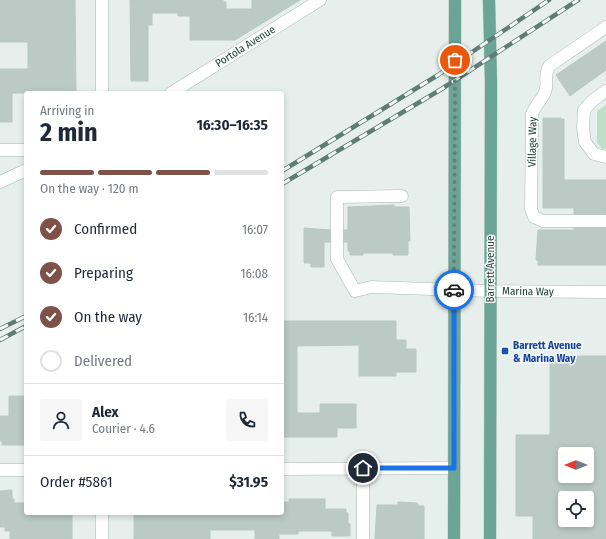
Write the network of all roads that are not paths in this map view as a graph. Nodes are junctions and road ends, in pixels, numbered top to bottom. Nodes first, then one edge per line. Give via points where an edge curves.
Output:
1 (102, 0) edge
2 (320, 0) edge
3 (455, 0) edge
4 (489, 0) edge
5 (606, 27) edge
6 (102, 91) edge
7 (174, 91) edge
8 (606, 91) edge
9 (0, 150) edge
10 (24, 150) edge
11 (606, 157) edge
12 (24, 171) edge
13 (0, 182) edge
14 (402, 196) dead end
15 (606, 221) edge
16 (454, 290) junction
17 (490, 291) junction
18 (606, 292) edge
19 (363, 468) junction
20 (454, 468) junction
21 (284, 469) edge
22 (0, 470) edge
23 (24, 470) edge
24 (102, 515) edge
25 (102, 539) edge
26 (363, 539) edge
27 (454, 539) edge
28 (490, 539) edge

1 - 6 street
2 - 7 street, Portola Avenue
3 - 16 main road
4 - 17 main road, Barrett Avenue
5 - 15 street, Village Way via 550,66 546,72 546,90 532,114 531,194 534,218 543,221
8 - 11 street via 584,110 583,128 585,142 594,154
9 - 10 street
12 - 13 street
14 - 16 street, Marina Way via 338,197 336,259 355,291 370,287
16 - 17 street, Marina Way
16 - 20 main road
17 - 18 street, Marina Way
17 - 28 main road, Barrett Avenue
19 - 20 street
19 - 21 street
19 - 26 street
20 - 27 main road
22 - 23 street
24 - 25 street

